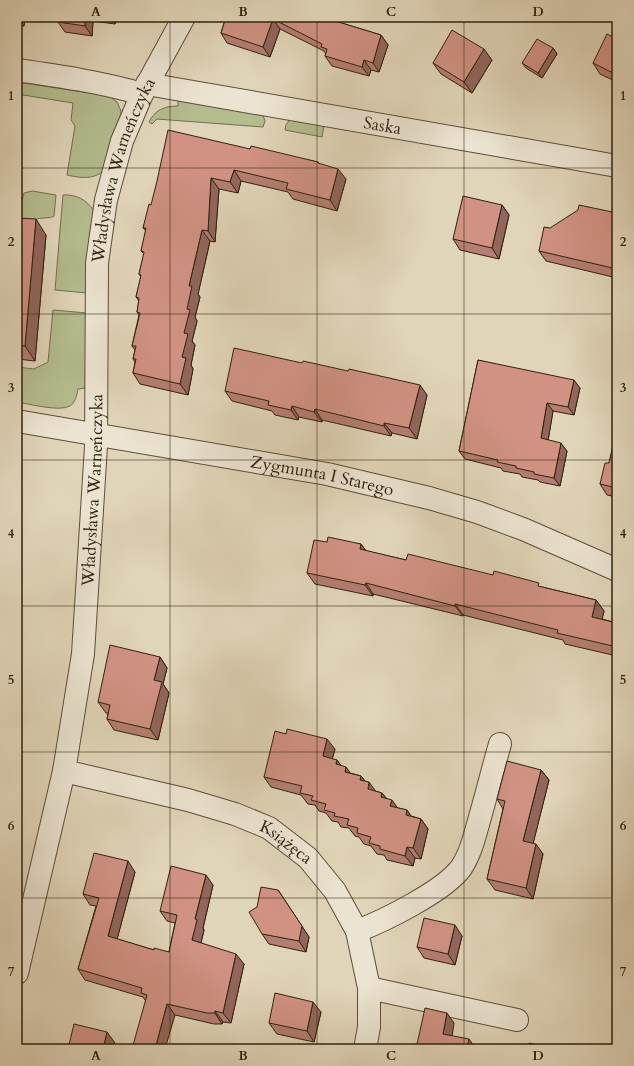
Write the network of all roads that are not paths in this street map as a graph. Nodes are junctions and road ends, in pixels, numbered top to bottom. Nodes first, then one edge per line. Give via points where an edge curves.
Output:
1 (184, 17) edge
2 (17, 70) edge
3 (144, 89) junction
4 (617, 166) edge
5 (17, 421) edge
6 (96, 434) junction
7 (617, 570) edge
8 (500, 744) dead end
9 (64, 771) junction
10 (357, 931) junction
11 (17, 973) edge
12 (369, 988) junction
13 (517, 1020) dead end
14 (365, 1049) edge

1 - 3 street, Władysława Warneńczyka
2 - 3 street, Saska via 129,90
3 - 4 street, Saska
3 - 6 street, Władysława Warneńczyka via 120,149 106,200 98,250
5 - 6 street, Zygmunta I Starego
6 - 7 street, Zygmunta I Starego via 327,474 429,498 523,529
6 - 9 street, Władysława Warneńczyka via 83,654
8 - 10 street via 472,848 460,869 427,896 378,923
9 - 10 street, Książęca via 188,800 235,814 269,828 308,858 335,891
9 - 11 street, Władysława Warneńczyka
10 - 12 street, Książęca
12 - 13 street
12 - 14 street, Książęca via 369,1027

